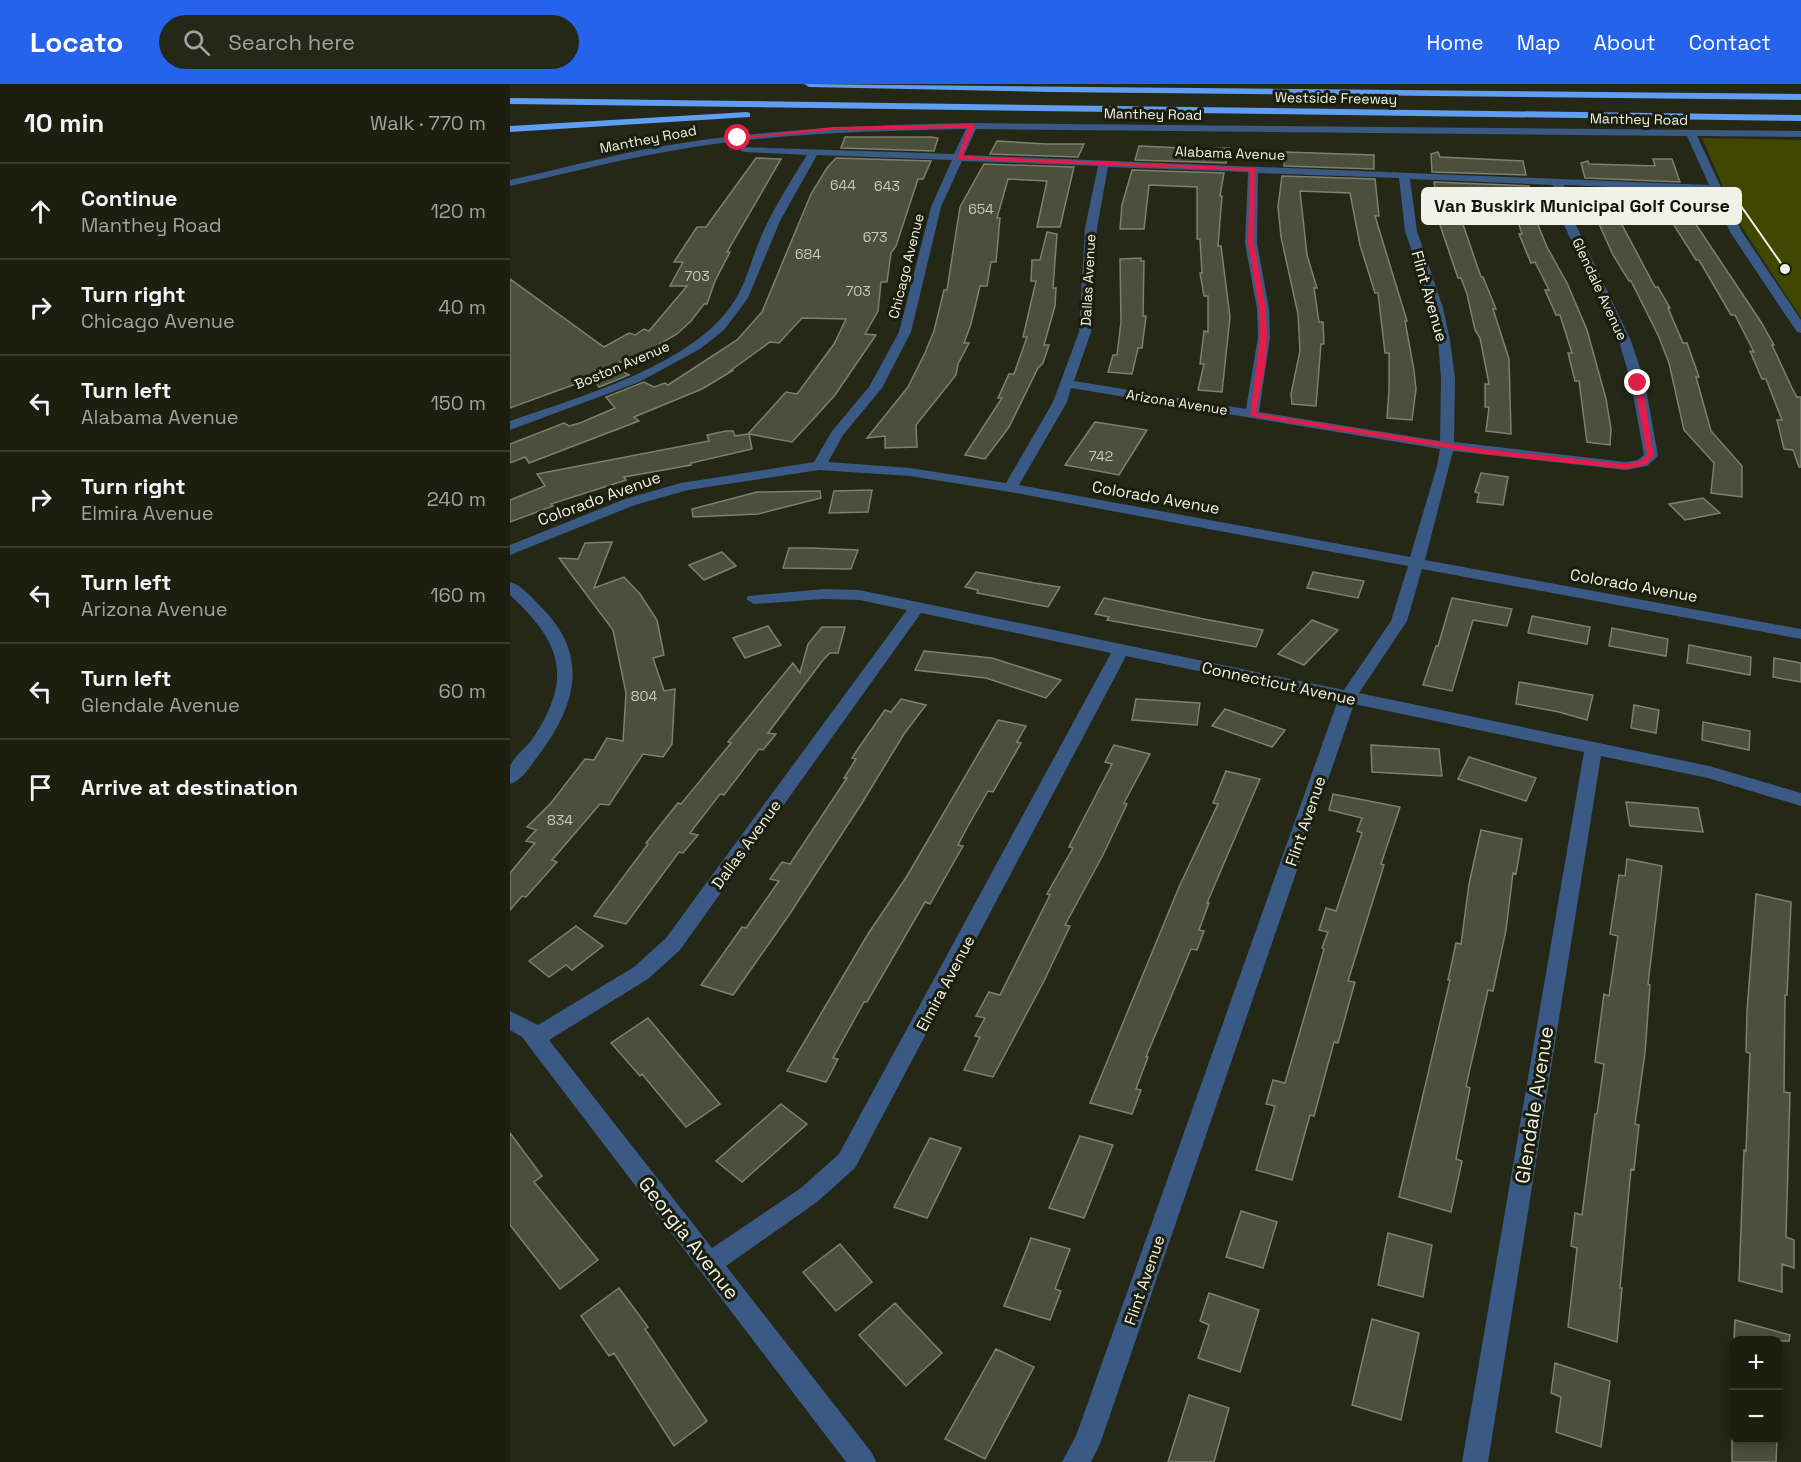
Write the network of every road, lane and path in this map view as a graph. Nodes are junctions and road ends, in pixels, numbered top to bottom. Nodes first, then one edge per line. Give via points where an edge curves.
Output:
1 (809, 84) edge
2 (1009, 84) edge
3 (1051, 89) junction
4 (1801, 97) edge
5 (510, 101) edge
6 (1040, 108) junction
7 (1801, 118) edge
8 (972, 126) junction
9 (510, 129) edge
10 (1691, 133) junction
11 (1801, 134) edge
12 (745, 149) dead end
13 (814, 152) junction
14 (959, 158) junction
15 (1104, 163) junction
16 (1253, 169) junction
17 (1404, 176) junction
18 (1558, 182) junction
19 (510, 183) edge
20 (1715, 188) junction
21 (1801, 329) edge
22 (1068, 384) junction
23 (1252, 414) junction
24 (510, 426) edge
25 (1447, 446) junction
26 (1642, 463) joint
27 (819, 466) junction
28 (1010, 488) junction
29 (510, 550) edge
30 (1418, 563) junction
31 (510, 586) edge
32 (754, 599) dead end
33 (916, 608) junction
34 (1801, 634) edge
35 (1121, 650) junction
36 (1348, 697) junction
37 (1593, 749) junction
38 (510, 778) edge
39 (1801, 800) edge
40 (510, 1020) edge
41 (535, 1038) junction
42 (709, 1264) junction
43 (863, 1462) edge
44 (1075, 1462) edge
45 (1475, 1462) edge

1 - 3 highway, Westside Freeway
2 - 3 highway
3 - 4 highway, Westside Freeway
5 - 6 highway, Westside Freeway
6 - 7 highway, Westside Freeway
6 - 9 highway via 782,113
8 - 10 street, Manthey Road
8 - 14 street, Chicago Avenue
8 - 19 street, Manthey Road via 833,129 738,138 641,153
10 - 11 street, Manthey Road
10 - 20 street
12 - 13 street, Alabama Avenue
13 - 14 street, Alabama Avenue
13 - 24 street, Boston Avenue via 774,221 742,297 721,327 667,363
14 - 15 street, Alabama Avenue
14 - 27 street, Chicago Avenue via 936,207 905,332 879,381 837,435
15 - 16 street, Alabama Avenue
15 - 22 street, Dallas Avenue via 1091,228 1085,332
16 - 17 street, Alabama Avenue
16 - 23 street via 1251,243 1264,337
17 - 18 street, Alabama Avenue
17 - 25 street, Flint Avenue via 1411,231 1444,340
18 - 20 street, Alabama Avenue
18 - 26 street, Glendale Avenue via 1568,221 1613,312 1638,383 1651,456
20 - 21 street via 1736,232
22 - 23 street, Arizona Avenue
22 - 28 street, Dallas Avenue
23 - 25 street, Arizona Avenue
25 - 26 street, Arizona Avenue via 1597,464
25 - 30 street, Flint Avenue
27 - 28 street, Colorado Avenue via 910,471
27 - 29 street, Colorado Avenue via 722,479 662,492
28 - 30 street, Colorado Avenue
30 - 34 street, Colorado Avenue
30 - 36 street, Flint Avenue via 1394,633
31 - 38 street via 552,630 565,670 561,705 553,723
32 - 33 street, Connecticut Avenue via 848,594
33 - 35 street, Connecticut Avenue
33 - 41 street, Dallas Avenue via 673,944 641,973
35 - 36 street, Connecticut Avenue
35 - 42 street, Elmira Avenue via 847,1161 809,1195
36 - 37 street, Connecticut Avenue
36 - 44 street, Flint Avenue via 1087,1444
37 - 39 street, Connecticut Avenue via 1709,772
37 - 45 street, Glendale Avenue
40 - 41 street, Georgia Avenue
41 - 42 street, Georgia Avenue
42 - 43 street, Georgia Avenue

